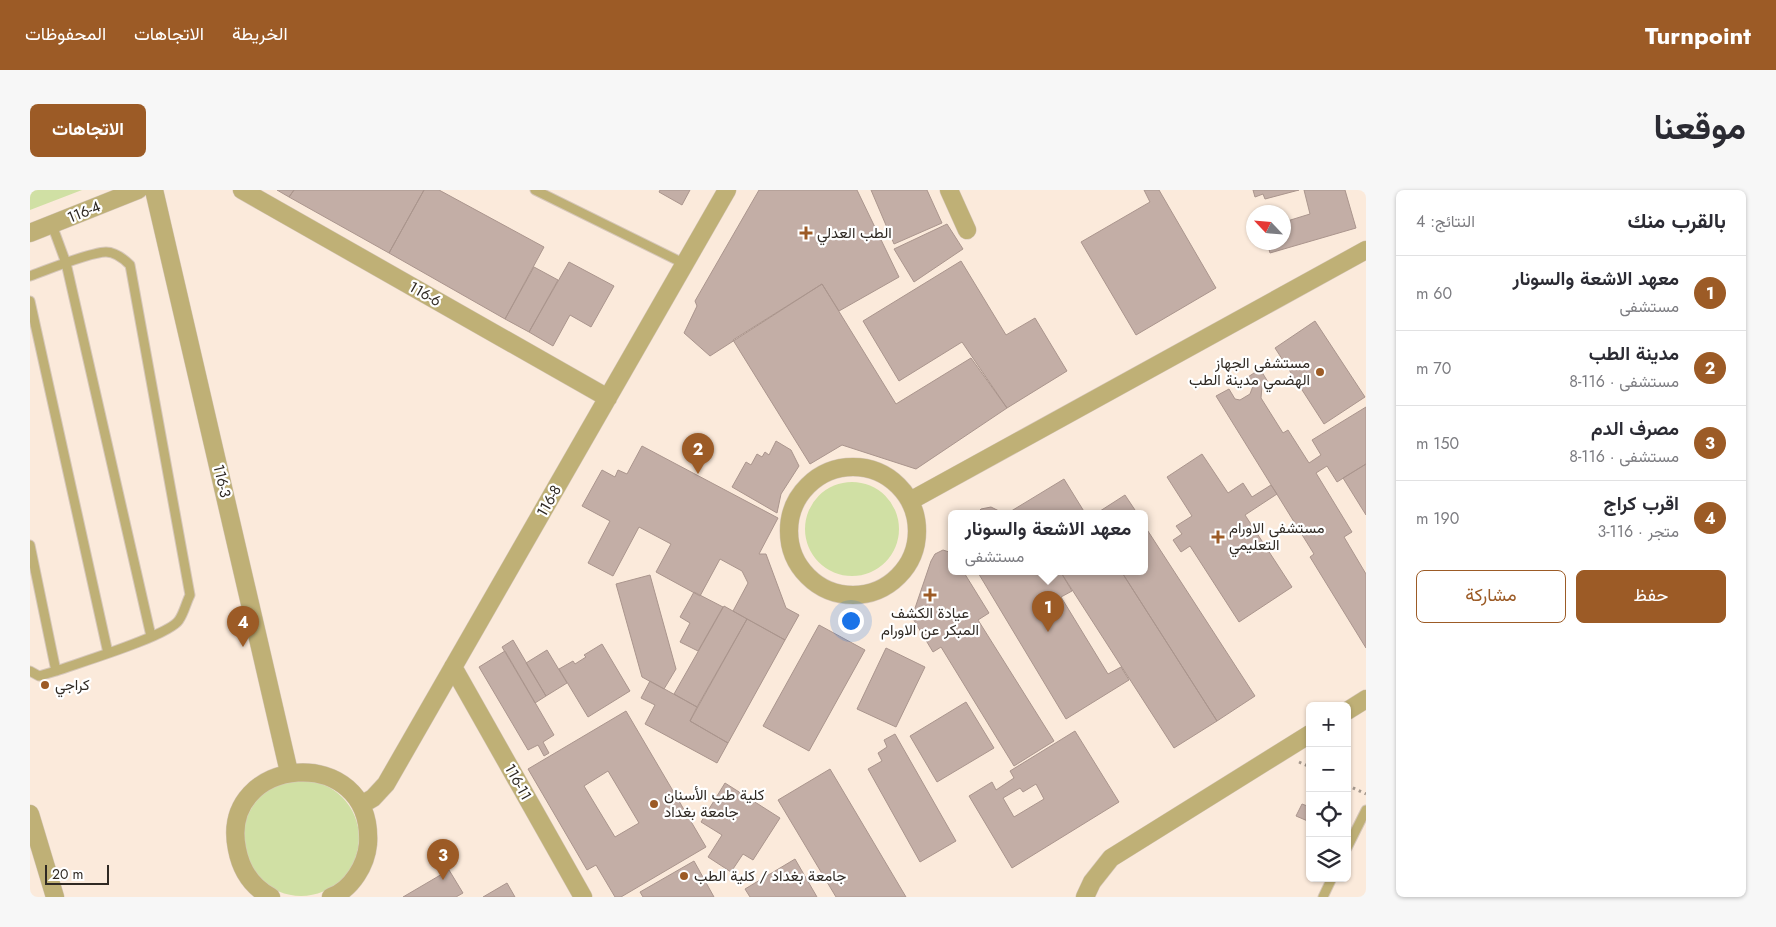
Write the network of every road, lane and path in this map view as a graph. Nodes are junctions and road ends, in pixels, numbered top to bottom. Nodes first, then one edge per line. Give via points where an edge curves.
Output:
1 (138, 190) edge
2 (154, 190) edge
3 (242, 190) edge
4 (535, 190) edge
5 (728, 190) edge
6 (948, 190) edge
7 (52, 225) junction
8 (967, 230) dead end
9 (30, 233) edge
10 (1366, 250) edge
11 (66, 263) junction
12 (684, 264) junction
13 (30, 276) edge
14 (30, 301) edge
15 (608, 398) junction
16 (910, 501) junction
17 (30, 545) edge
18 (151, 636) junction
19 (108, 653) junction
20 (453, 667) junction
21 (30, 671) edge
22 (56, 671) junction
23 (1366, 699) edge
24 (1351, 708) edge
25 (1306, 736) edge
26 (289, 772) junction
27 (1351, 787) edge
28 (1366, 794) edge
29 (361, 805) junction
30 (1366, 810) edge
31 (30, 814) edge
32 (1351, 840) edge
33 (1330, 882) edge
34 (55, 897) edge
35 (271, 897) edge
36 (331, 897) edge
37 (582, 897) edge
38 (1084, 897) edge
39 (1323, 897) edge

1 - 7 street, 116-4
2 - 26 street, 116-3
3 - 15 street, 116-6
4 - 12 lane
5 - 12 street, 116-8
6 - 8 street
7 - 9 street, 116-4
7 - 11 lane
10 - 16 street
11 - 13 lane
11 - 18 lane
11 - 18 lane via 106,252 120,256 130,265 190,595 179,621
12 - 15 street, 116-8
14 - 19 lane
15 - 20 street, 116-8
16 - 16 street via 891,480 866,468 832,470 802,492 793,508 789,524 790,548 800,568 822,588 844,595 869,594 886,586 910,561 916,543 916,517
17 - 22 lane
18 - 19 lane
19 - 22 lane
20 - 29 street, 116-8 via 386,784
20 - 37 street, 116-11
21 - 22 lane via 39,676
23 - 24 street
25 - 38 street via 1111,858
26 - 29 street via 310,771 330,776 348,788
26 - 35 street via 267,780 250,796 238,816 235,839 239,862 251,882
27 - 28 path
29 - 36 street via 369,829 367,854 356,877
30 - 32 lane
31 - 34 street
33 - 39 lane

